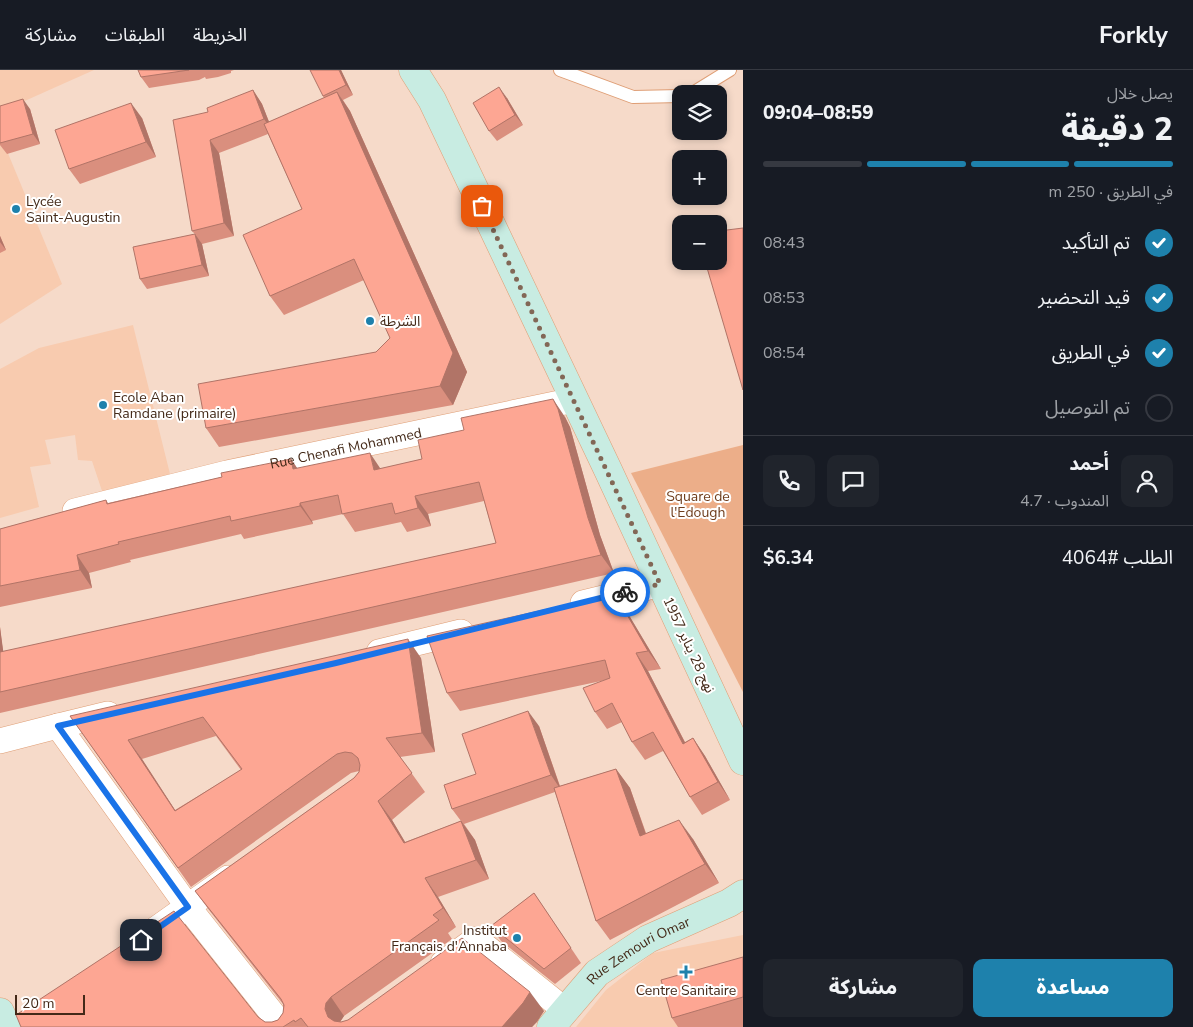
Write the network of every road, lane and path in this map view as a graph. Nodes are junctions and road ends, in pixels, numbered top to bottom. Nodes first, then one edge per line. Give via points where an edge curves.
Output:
1 (413, 70) edge
2 (560, 70) edge
3 (730, 70) edge
4 (706, 85) edge
5 (672, 96) edge
6 (574, 400) junction
7 (57, 516) edge
8 (660, 584) junction
9 (565, 607) edge
10 (479, 628) edge
11 (356, 658) edge
12 (125, 710) edge
13 (58, 726) junction
14 (0, 741) edge
15 (743, 761) edge
16 (245, 866) edge
17 (738, 901) edge
18 (188, 907) junction
19 (133, 945) edge
20 (422, 977) edge
21 (0, 1012) edge
22 (558, 1018) edge
23 (17, 1023) edge
24 (283, 1027) edge

1 - 6 street, نهج 28 يناير 1957 via 432,100
2 - 5 lane via 633,97
3 - 4 lane
6 - 7 street, Rue Chenafi Mohammed via 227,473
6 - 8 street, نهج 28 يناير 1957
8 - 9 street
8 - 15 street, نهج 28 يناير 1957
10 - 11 street
12 - 13 street
13 - 14 street
13 - 18 street
16 - 18 street
17 - 22 street, Rue Zemouri Omar via 648,940 597,973
18 - 19 street
18 - 24 street
20 - 22 street via 476,939
21 - 23 street

